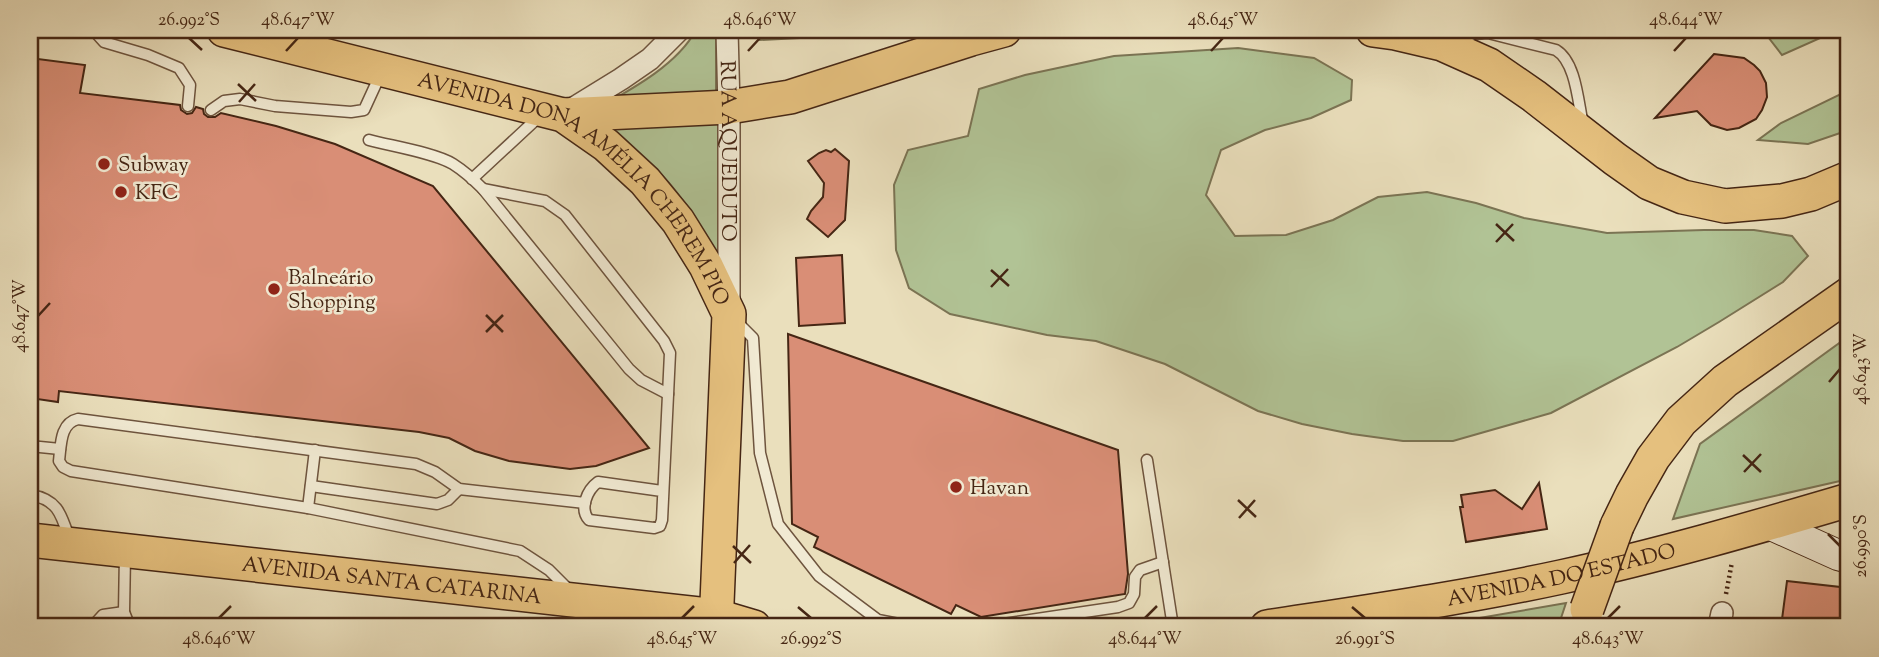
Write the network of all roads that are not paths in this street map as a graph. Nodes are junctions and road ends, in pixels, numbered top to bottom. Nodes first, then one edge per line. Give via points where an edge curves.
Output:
1 (96, 30) edge
2 (224, 30) edge
3 (679, 30) edge
4 (727, 30) edge
5 (1004, 30) edge
6 (1373, 30) edge
7 (1442, 44) junction
8 (382, 71) junction
9 (188, 106) dead end
10 (729, 107) junction
11 (211, 110) dead end
12 (554, 113) junction
13 (1586, 136) junction
14 (369, 140) dead end
15 (472, 178) junction
16 (1849, 178) edge
17 (483, 189) junction
18 (1849, 294) edge
19 (729, 314) junction
20 (667, 394) junction
21 (30, 446) edge
22 (60, 449) junction
23 (315, 450) junction
24 (1147, 460) dead end
25 (311, 486) junction
26 (459, 489) junction
27 (662, 491) junction
28 (30, 495) edge
29 (1849, 500) edge
30 (585, 503) junction
31 (308, 508) junction
32 (1769, 524) junction
33 (30, 540) edge
34 (71, 545) junction
35 (125, 551) junction
36 (1849, 558) edge
37 (1163, 562) junction
38 (580, 601) junction
39 (124, 612) junction
40 (1584, 618) edge
41 (720, 624) edge
42 (92, 627) edge
43 (130, 627) edge
44 (754, 627) edge
45 (914, 627) edge
46 (983, 627) edge
47 (1173, 627) edge
48 (1267, 627) edge

1 - 9 lane via 104,42 179,68 190,85
2 - 8 main road, AVENIDA DONA AMÉLIA CHEREM PIO
3 - 12 street via 621,79
4 - 10 street, RUA AQUEDUTO
5 - 10 main road via 790,97
6 - 7 main road
7 - 13 main road via 1489,65
7 - 13 lane via 1488,33 1563,54 1570,65
8 - 11 lane via 364,110 275,106 240,99 224,101
8 - 12 main road, AVENIDA DONA AMÉLIA CHEREM PIO
10 - 12 main road
10 - 19 street, RUA AQUEDUTO
12 - 15 lane
12 - 19 main road, AVENIDA DONA AMÉLIA CHEREM PIO via 606,145 645,181 678,221
13 - 16 main road via 1649,183 1725,206 1782,201
14 - 15 lane via 440,159
15 - 17 lane
17 - 20 lane via 629,369
17 - 20 lane via 545,201 565,215 664,341 670,353
18 - 40 main road, bridge via 1725,381 1681,421 1632,495
19 - 41 main road, AVENIDA DONA AMÉLIA CHEREM PIO
19 - 45 lane via 753,338 760,453 778,524 819,576 878,620
20 - 27 lane
21 - 22 lane
22 - 23 lane via 66,426 78,419
22 - 31 lane via 59,461 71,471
23 - 25 lane
23 - 26 lane via 415,464
24 - 37 lane
25 - 26 lane via 438,504
25 - 31 lane
26 - 30 lane
27 - 30 lane via 598,482
27 - 30 lane via 662,520 654,528 589,520
28 - 34 lane via 39,496 62,514
29 - 32 main road, AVENIDA DO ESTADO
31 - 38 lane via 520,551 549,570
32 - 36 street
32 - 48 main road, AVENIDA DO ESTADO via 1564,577
33 - 34 main road, AVENIDA SANTA CATARINA
34 - 35 main road, AVENIDA SANTA CATARINA
35 - 38 main road, AVENIDA SANTA CATARINA
35 - 39 lane
37 - 46 lane via 1140,570 1129,603 1118,607
37 - 47 lane
38 - 41 main road, AVENIDA SANTA CATARINA
39 - 42 lane via 103,615
39 - 43 lane
41 - 44 main road, AVENIDA SANTA CATARINA

